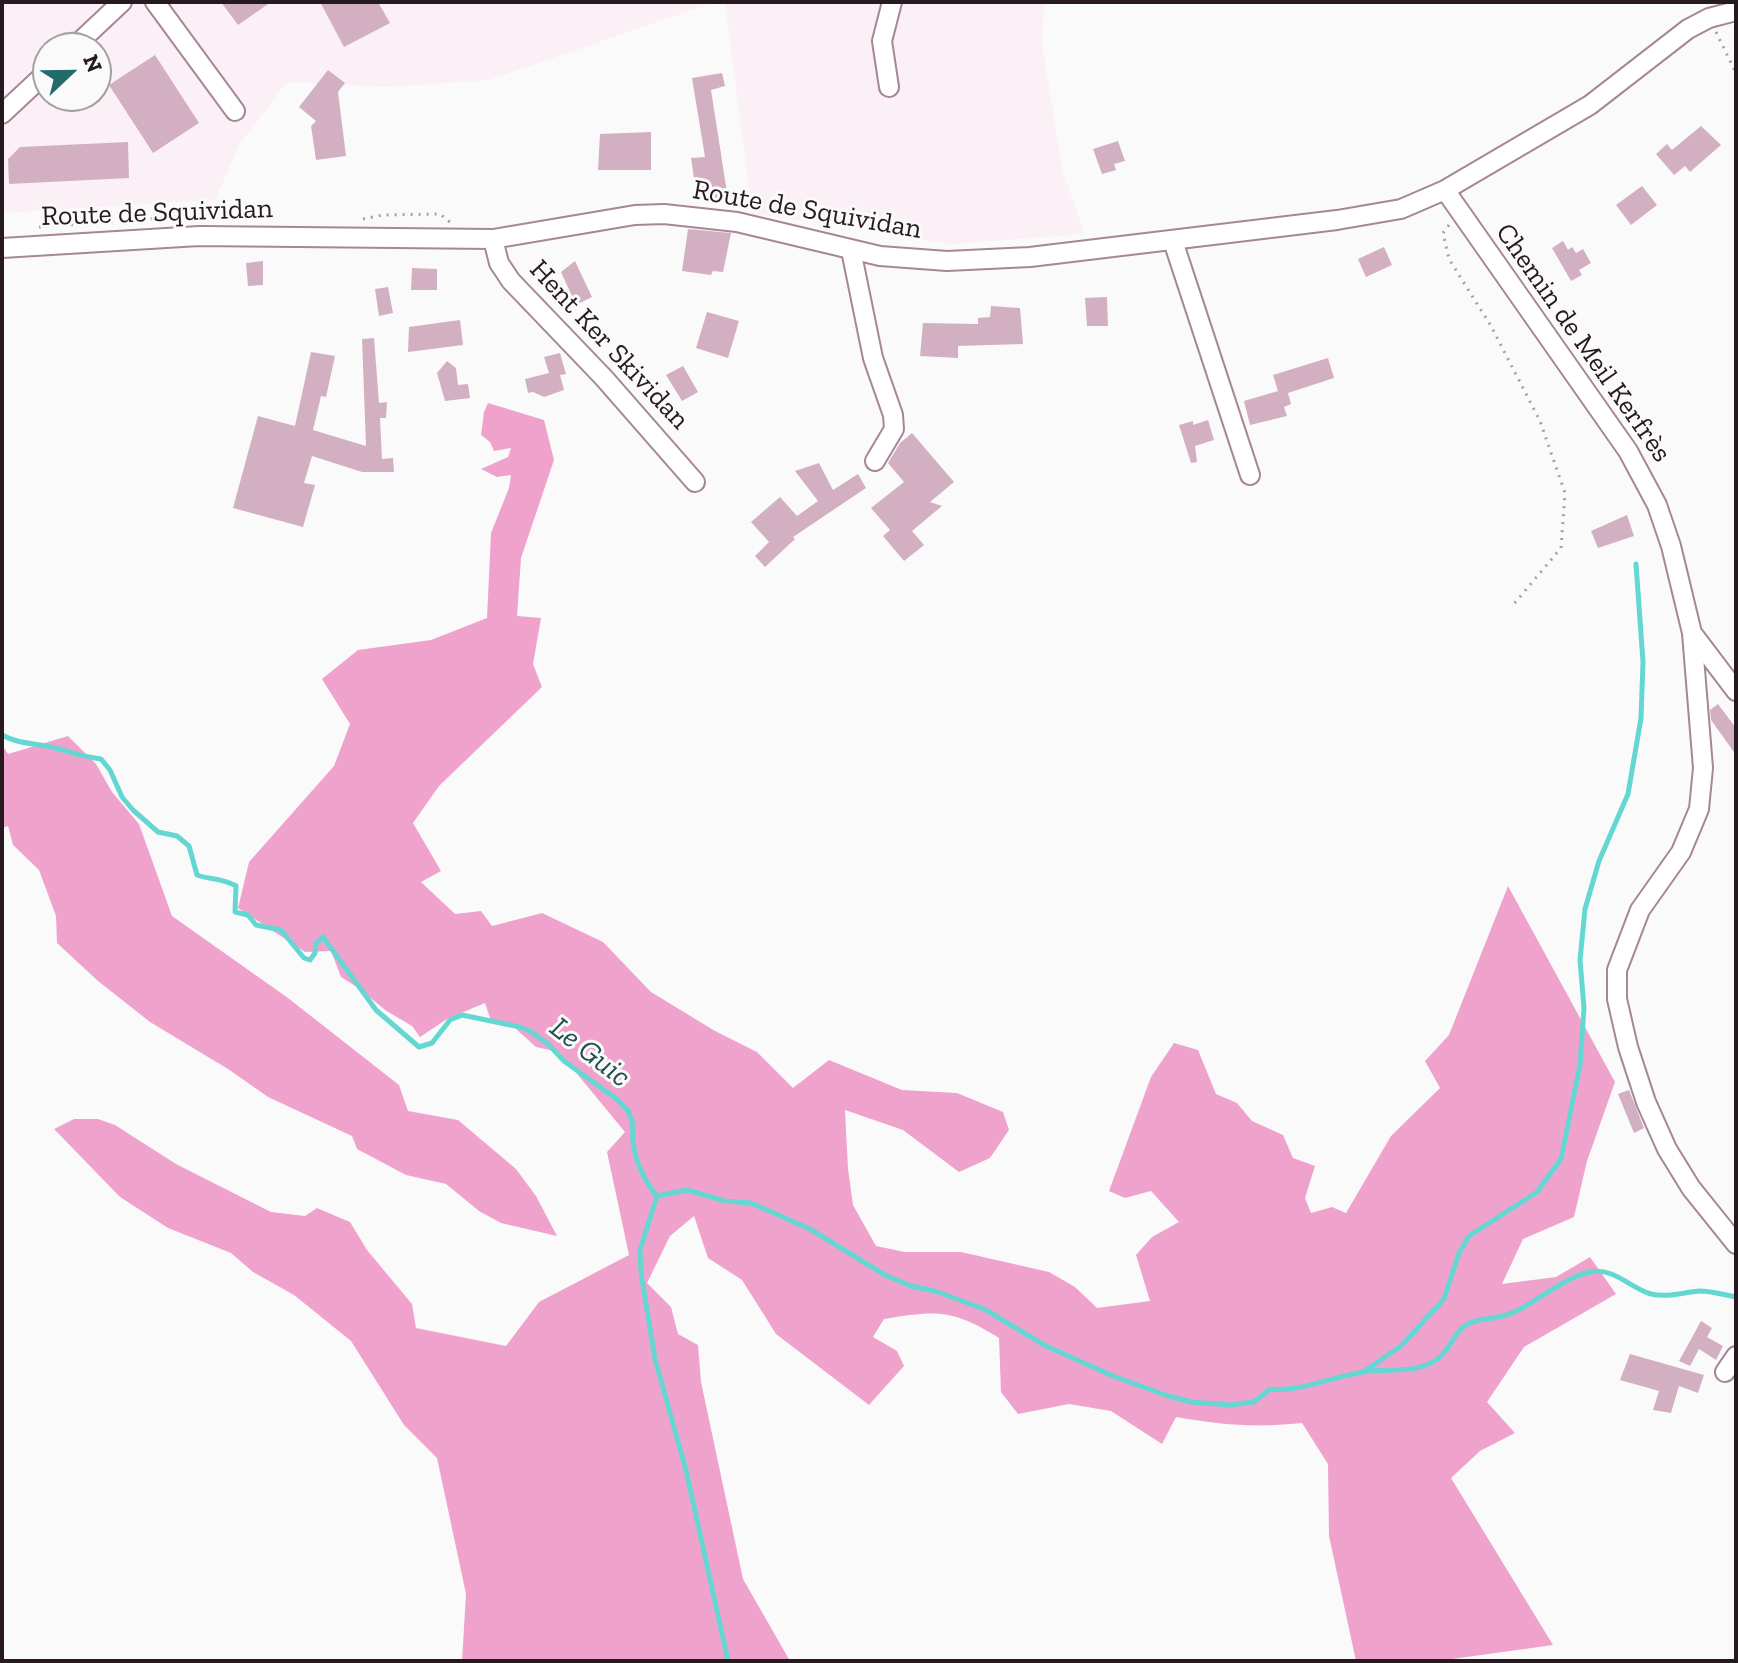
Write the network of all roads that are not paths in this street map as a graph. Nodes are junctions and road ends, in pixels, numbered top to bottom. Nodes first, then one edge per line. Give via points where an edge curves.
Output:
1 (122, 2) edge
2 (155, 2) edge
3 (892, 2) edge
4 (1707, 10) edge
5 (1736, 11) edge
6 (90, 32) edge
7 (32, 86) edge
8 (889, 87) dead end
9 (235, 111) dead end
10 (2, 114) edge
11 (1445, 190) junction
12 (493, 239) junction
13 (1173, 241) junction
14 (2, 248) edge
15 (851, 250) junction
16 (875, 461) dead end
17 (1250, 475) dead end
18 (695, 482) dead end
19 (1692, 633) junction
20 (1736, 691) edge
21 (1736, 1244) edge

1 - 6 street
2 - 9 street
3 - 8 street via 882,41
4 - 5 street, Route de Squividan
4 - 11 street, Route de Squividan via 1582,110
7 - 10 street
11 - 13 street, Route de Squividan via 1383,213
11 - 19 street, Chemin de Meil Kerfrès via 1628,451 1667,532
12 - 14 street, Route de Squividan via 199,236
12 - 15 street, Route de Squividan via 664,214 712,217
12 - 18 street, Hent Ker Skividan via 511,281
13 - 15 street, Route de Squividan via 960,261 909,260
13 - 17 street
15 - 16 street via 873,358 893,415 894,429
19 - 20 street
19 - 21 street, Chemin de Meil Kerfrès via 1703,768 1699,809 1681,852 1640,910 1617,970 1617,999 1628,1047 1667,1149

